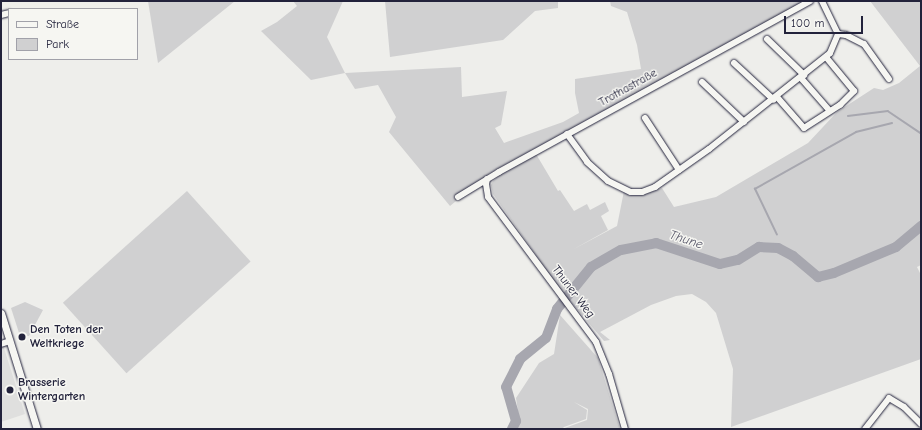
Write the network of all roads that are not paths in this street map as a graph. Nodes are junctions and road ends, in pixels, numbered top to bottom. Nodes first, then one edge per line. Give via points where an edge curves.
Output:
1 (810, 1) edge
2 (822, 1) edge
3 (838, 34) junction
4 (767, 40) dead end
5 (826, 58) junction
6 (734, 63) dead end
7 (803, 76) junction
8 (889, 78) dead end
9 (702, 82) dead end
10 (775, 98) junction
11 (829, 110) junction
12 (645, 118) dead end
13 (744, 122) junction
14 (567, 134) junction
15 (679, 170) junction
16 (487, 179) junction
17 (458, 197) dead end
18 (1, 313) edge
19 (10, 341) junction
20 (1, 344) edge
21 (921, 424) edge
22 (37, 429) edge
23 (625, 429) edge
24 (865, 429) edge

1 - 14 street, Trothastraße
2 - 3 street
3 - 5 street
3 - 8 street via 864,44
4 - 7 street
5 - 7 street
5 - 11 street via 854,91 840,105
6 - 10 street
7 - 10 street
7 - 11 street
9 - 13 street
10 - 11 street via 804,128
10 - 13 street
12 - 15 street
13 - 15 street
14 - 15 street via 587,162 608,181 631,192 642,192 655,187
14 - 16 street, Trothastraße
16 - 17 street, Trothastraße
16 - 23 street, Thuner Weg via 488,196 597,344 609,374
18 - 19 main road
19 - 20 street
19 - 22 main road
21 - 24 street via 904,407 889,398

